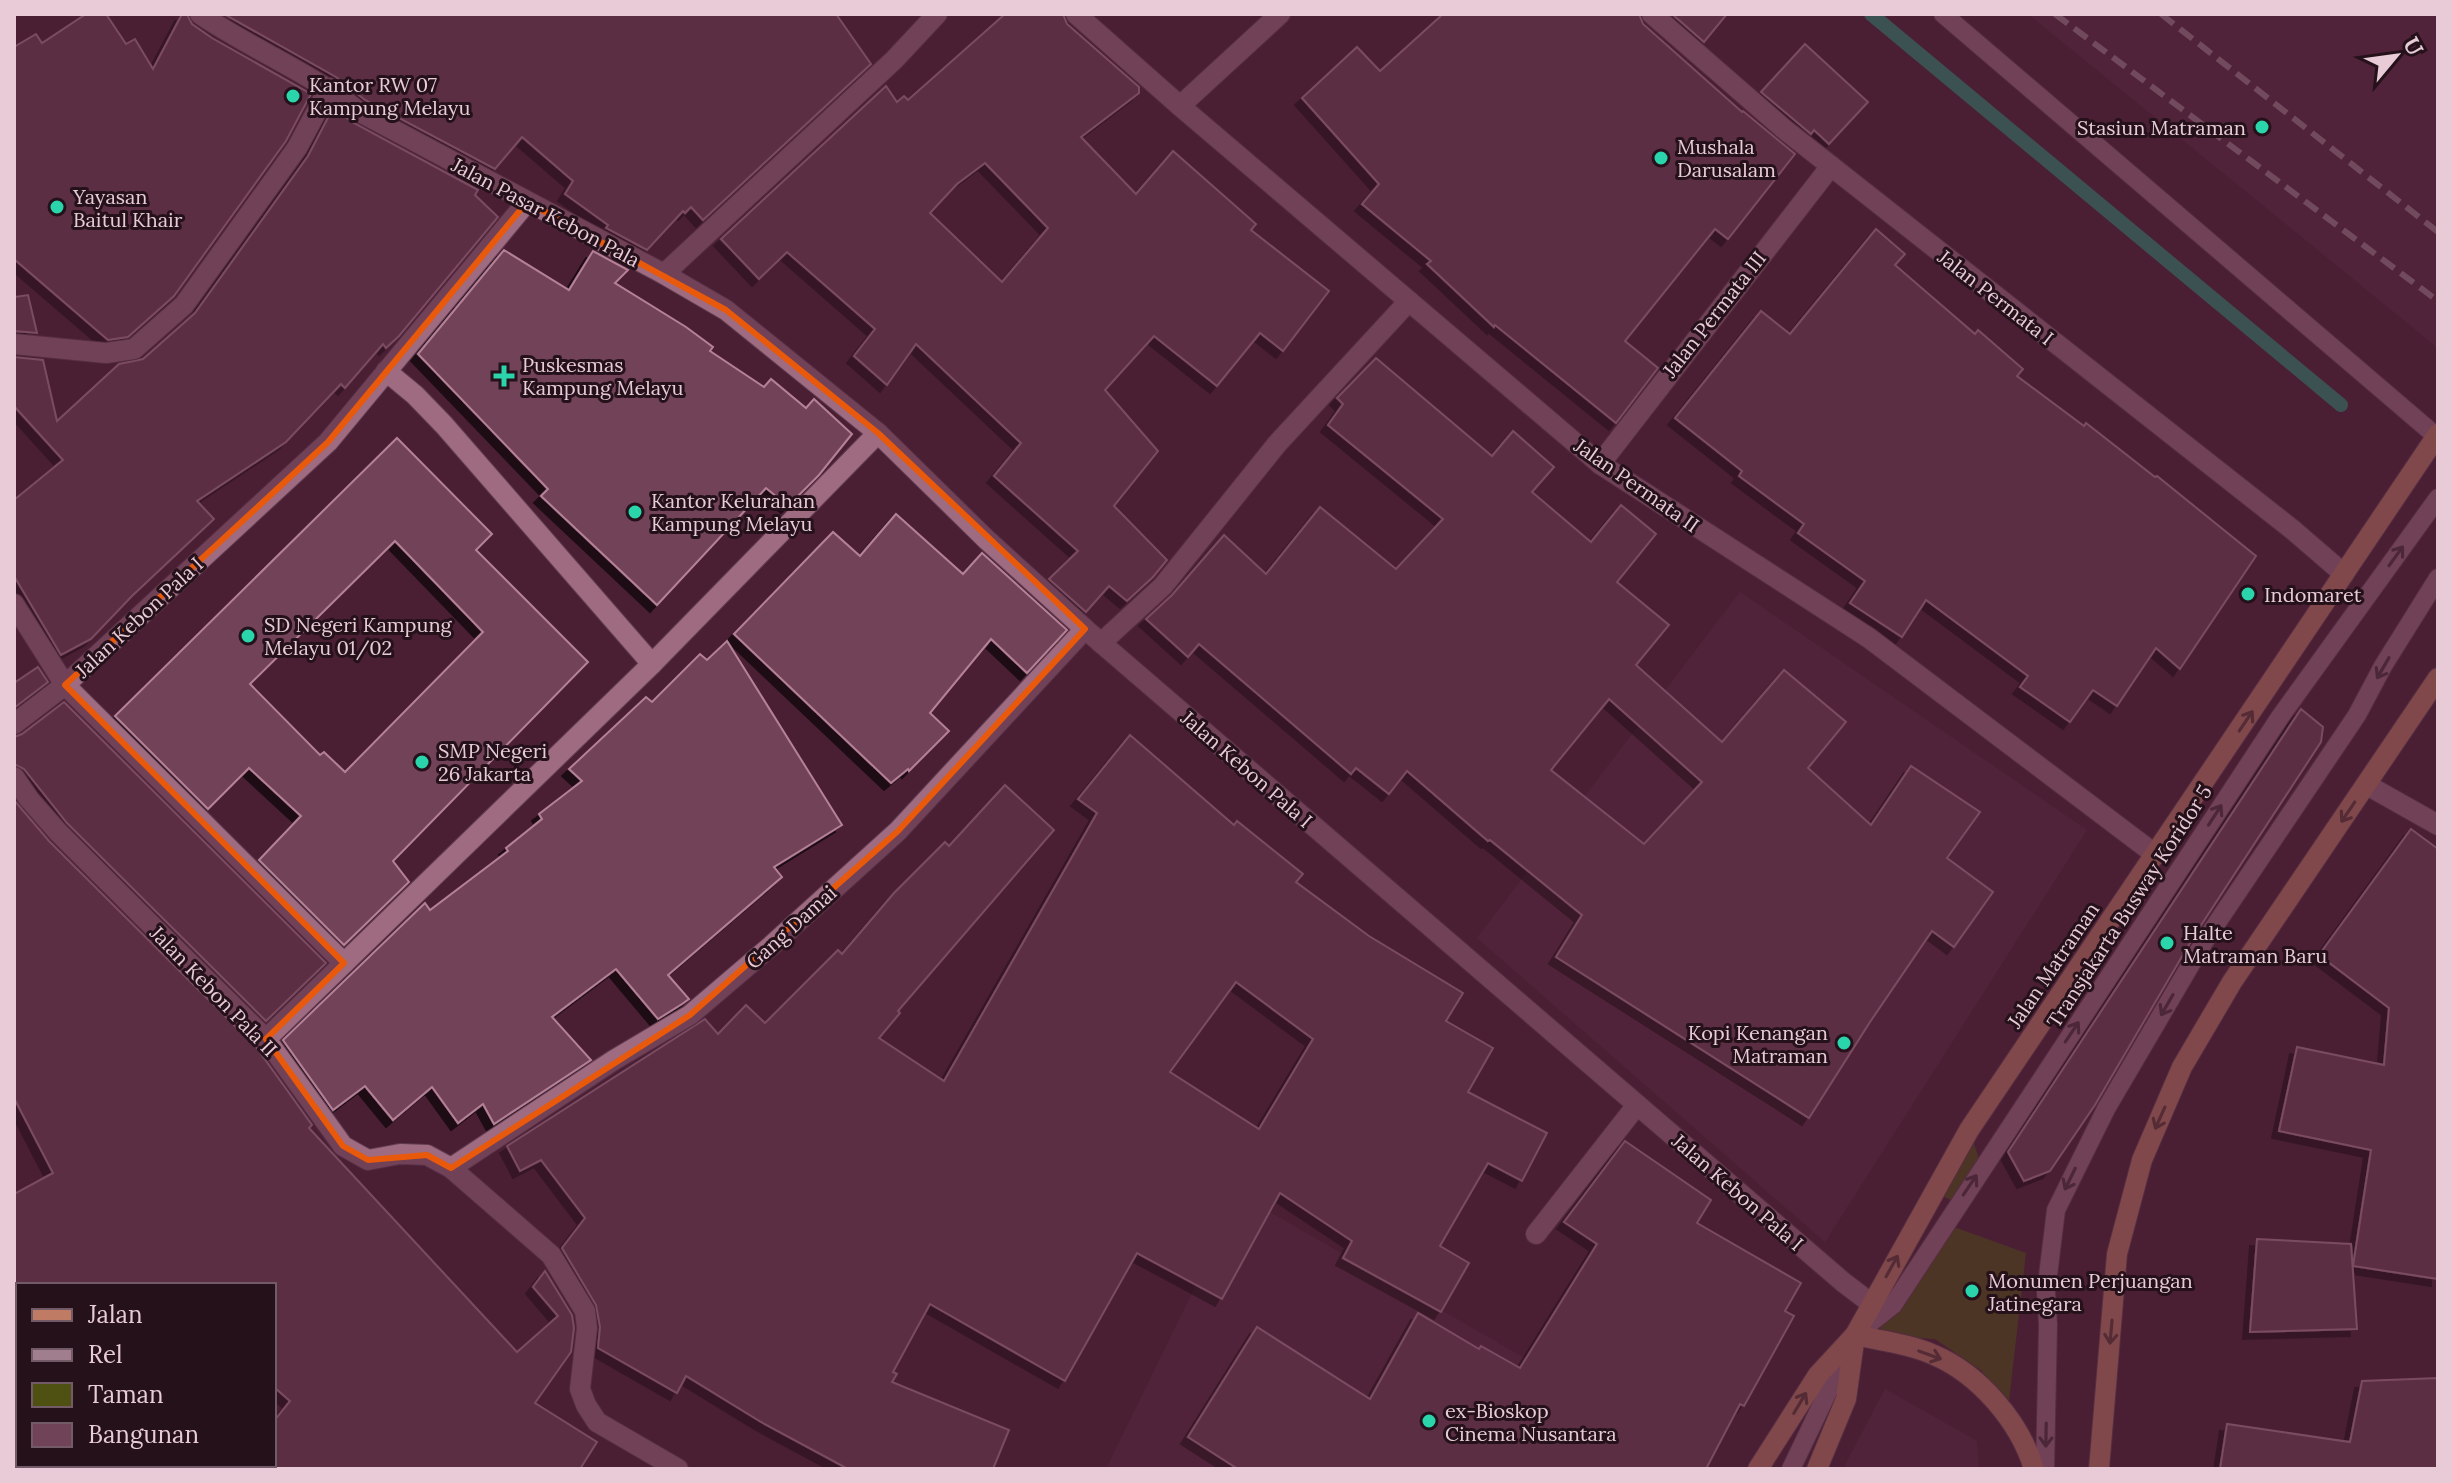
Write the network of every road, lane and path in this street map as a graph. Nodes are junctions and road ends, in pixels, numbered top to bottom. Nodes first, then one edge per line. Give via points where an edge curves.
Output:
1 (200, 14) edge
2 (937, 14) edge
3 (1076, 14) edge
4 (1280, 14) edge
5 (1652, 14) edge
6 (1943, 14) edge
7 (329, 88) junction
8 (1180, 106) junction
9 (1831, 166) junction
10 (527, 202) junction
11 (664, 274) junction
12 (1409, 301) junction
13 (14, 344) edge
14 (386, 371) junction
15 (878, 433) junction
16 (2437, 435) edge
17 (1600, 464) junction
18 (2438, 498) edge
19 (2344, 574) junction
20 (2438, 578) edge
21 (14, 604) edge
22 (1093, 636) junction
23 (652, 664) junction
24 (2438, 678) edge
25 (65, 685) junction
26 (14, 724) edge
27 (14, 777) edge
28 (2367, 785) junction
29 (2438, 825) edge
30 (2156, 855) junction
31 (344, 963) junction
32 (266, 1039) junction
33 (1637, 1105) junction
34 (451, 1168) junction
35 (1536, 1234) dead end
36 (1872, 1304) junction
37 (1855, 1335) junction
38 (678, 1469) edge
39 (1758, 1469) edge
40 (1791, 1469) edge
41 (1817, 1469) edge
42 (2034, 1469) edge
43 (2045, 1469) edge
44 (2099, 1469) edge

1 - 7 street, Jalan Pasar Kebon Pala
2 - 11 street
3 - 8 street, Jalan Permata II
4 - 8 street
5 - 9 street, Jalan Permata I
6 - 16 lane
7 - 10 street, Jalan Pasar Kebon Pala via 358,111
7 - 13 street via 297,148 184,305 134,349 106,353
8 - 12 street, Jalan Permata II
9 - 17 street, Jalan Permata III
9 - 19 street, Jalan Permata I
10 - 11 street, Jalan Pasar Kebon Pala
10 - 14 street, Jalan Kebon Pala I
11 - 15 street, Jalan Pasar Kebon Pala via 726,310
12 - 17 street, Jalan Permata II
12 - 22 street, Gang Damai via 1277,444 1163,586
14 - 23 street via 444,425
14 - 25 street, Jalan Kebon Pala I via 328,442
15 - 22 street, Jalan Kebon Pala I
15 - 23 street
16 - 19 main road, Jalan Matraman
17 - 30 street, Jalan Permata II via 1869,638
37 -> 18 lane, Transjakarta Busway Koridor 5 via 1893,1305 2272,730
30 -> 19 main road, Jalan Matraman
20 -> 43 lane via 2357,715 2204,942 2106,1109 2056,1210 2046,1292
21 - 25 street
22 - 33 street, Jalan Kebon Pala I
22 - 34 street, Gang Damai via 898,831 690,1015
23 - 31 street
24 - 28 main road
25 - 26 street
25 - 31 street, Jalan Kebon Pala I
27 - 32 street, Jalan Kebon Pala II via 58,832
28 - 29 street
28 -> 44 main road via 2232,982 2182,1067 2142,1160 2117,1254
36 -> 30 main road, Jalan Matraman via 1969,1130
31 - 32 street
32 - 34 street, Jalan Kebon Pala II via 343,1146 368,1160 427,1155
33 - 35 street
33 - 36 street, Jalan Kebon Pala I
34 - 38 street, Jalan Kebon Pala II via 551,1255 583,1304 587,1328 580,1389 597,1422
36 - 37 main road, Jalan Matraman
39 -> 37 main road via 1818,1375
37 - 40 lane
37 - 41 main road via 1846,1399
37 -> 42 main road via 1932,1354 1960,1368 1999,1405 2028,1449

